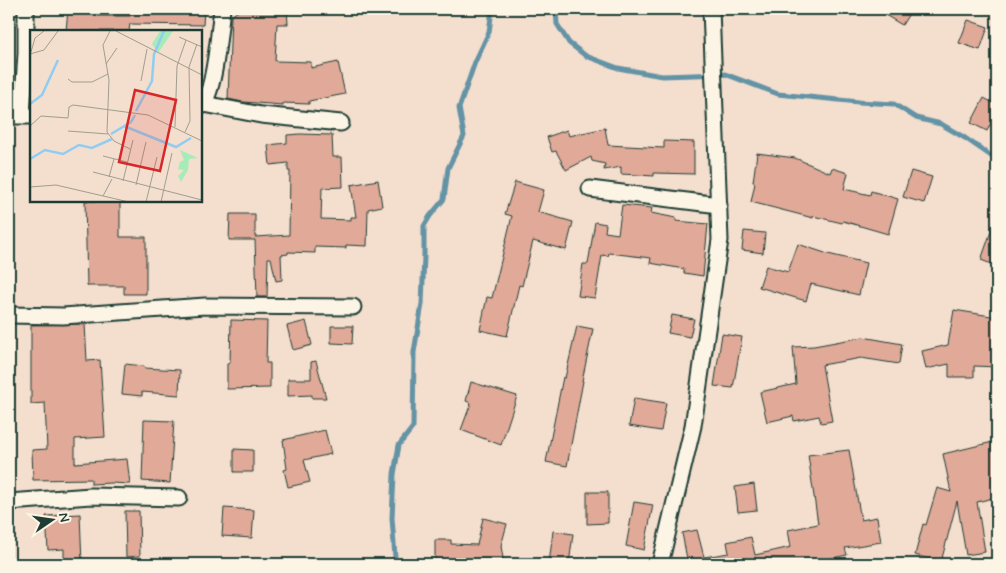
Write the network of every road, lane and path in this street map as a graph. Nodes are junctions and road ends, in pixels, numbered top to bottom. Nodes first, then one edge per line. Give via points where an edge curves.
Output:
1 (26, 9) edge
2 (222, 9) edge
3 (710, 9) edge
4 (203, 105) edge
5 (21, 116) edge
6 (341, 123) dead end
7 (590, 189) dead end
8 (719, 205) junction
9 (353, 307) dead end
10 (9, 315) edge
11 (179, 498) dead end
12 (9, 502) edge
13 (660, 564) edge

1 - 5 street
2 - 4 street via 211,88
3 - 8 street
4 - 6 street via 261,116
7 - 8 street
8 - 13 street via 720,240 693,426
9 - 10 street via 205,306 63,316
11 - 12 street via 92,496

